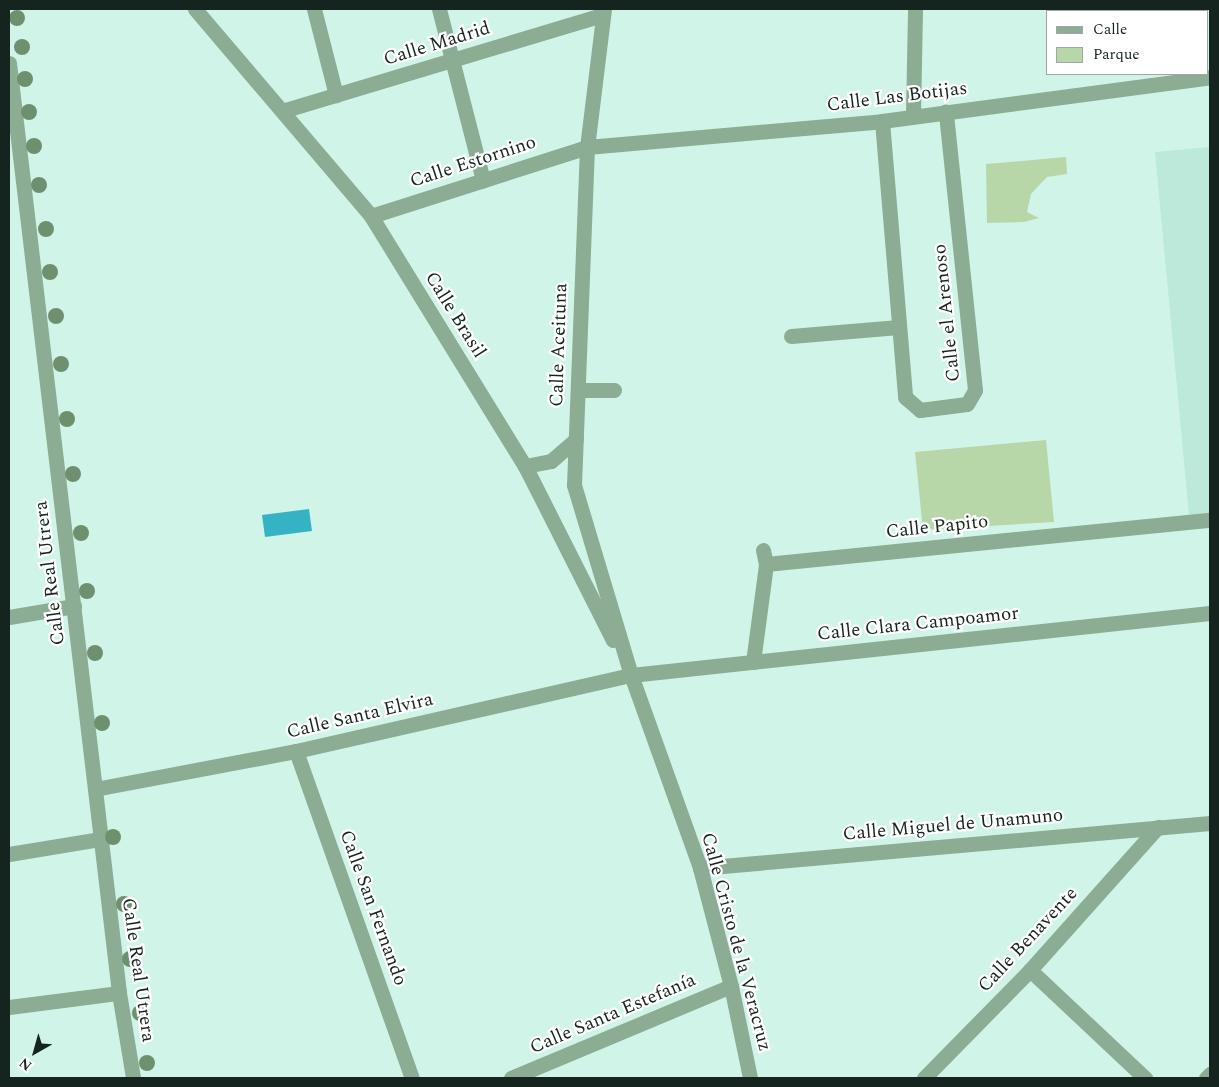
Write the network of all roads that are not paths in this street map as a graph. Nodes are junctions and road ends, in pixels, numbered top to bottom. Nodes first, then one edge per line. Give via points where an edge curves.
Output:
1 (195, 9) edge
2 (314, 9) edge
3 (439, 9) edge
4 (914, 9) edge
5 (603, 12) edge
6 (453, 61) junction
7 (9, 63) edge
8 (1210, 77) edge
9 (11, 91) edge
10 (336, 95) junction
11 (282, 111) junction
12 (946, 112) junction
13 (913, 115) junction
14 (882, 121) junction
15 (587, 147) junction
16 (484, 180) junction
17 (371, 216) junction
18 (899, 328) junction
19 (791, 336) dead end
20 (578, 390) junction
21 (614, 390) dead end
22 (576, 439) junction
23 (525, 466) junction
24 (1210, 520) edge
25 (74, 606) junction
26 (1210, 614) edge
27 (9, 617) edge
28 (753, 662) junction
29 (631, 675) junction
30 (296, 751) junction
31 (95, 789) junction
32 (1210, 823) edge
33 (1158, 827) junction
34 (101, 839) junction
35 (9, 854) edge
36 (700, 868) junction
37 (1030, 970) junction
38 (731, 986) junction
39 (119, 993) junction
40 (9, 1006) edge
41 (1210, 1074) edge
42 (133, 1078) edge
43 (412, 1078) edge
44 (511, 1078) edge
45 (750, 1078) edge
46 (924, 1078) edge
47 (1145, 1078) edge
48 (1206, 1078) edge

1 - 11 street, Calle Brasil
2 - 10 street
3 - 6 street
4 - 13 street
5 - 6 street, Calle Madrid
5 - 15 street, Calle Aceituna
6 - 10 street, Calle Madrid
6 - 16 street
7 - 9 street, Calle Real Utrera
8 - 12 street, Calle Las Botijas
9 - 25 street, Calle Real Utrera
10 - 11 street, Calle Madrid
11 - 17 street, Calle Brasil
12 - 13 street, Calle Las Botijas
12 - 18 street, Calle el Arenoso via 975,390 967,404 920,410 905,397
13 - 14 street, Calle Las Botijas
14 - 15 street, Calle Las Botijas
14 - 18 street, Calle el Arenoso
15 - 16 street, Calle Estornino
15 - 20 street, Calle Aceituna
16 - 17 street, Calle Estornino
17 - 23 street, Calle Brasil
18 - 19 street
20 - 21 street
20 - 22 street, Calle Aceituna
22 - 23 street via 551,461
22 - 29 street, Calle Aceituna via 574,485
23 - 29 street, Calle Brasil
24 - 28 street, Calle Papito via 765,557
25 - 27 street
25 - 31 street, Calle Real Utrera
26 - 28 street, Calle Clara Campoamor
28 - 29 street, Calle Clara Campoamor
29 - 30 street, Calle Santa Elvira
29 - 36 street, Calle Cristo de la Veracruz
30 - 31 street, Calle Santa Elvira
30 - 43 street, Calle San Fernando
31 - 34 street, Calle Real Utrera
32 - 33 street, Calle Miguel de Unamuno
33 - 36 street, Calle Miguel de Unamuno
33 - 37 street, Calle Benavente
34 - 35 street
34 - 39 street, Calle Real Utrera
36 - 38 street, Calle Cristo de la Veracruz
37 - 46 street, Calle Benavente
37 - 47 street
38 - 44 street, Calle Santa Estefanía
38 - 45 street, Calle Cristo de la Veracruz
39 - 40 street
39 - 42 street, Calle Real Utrera
41 - 48 street

